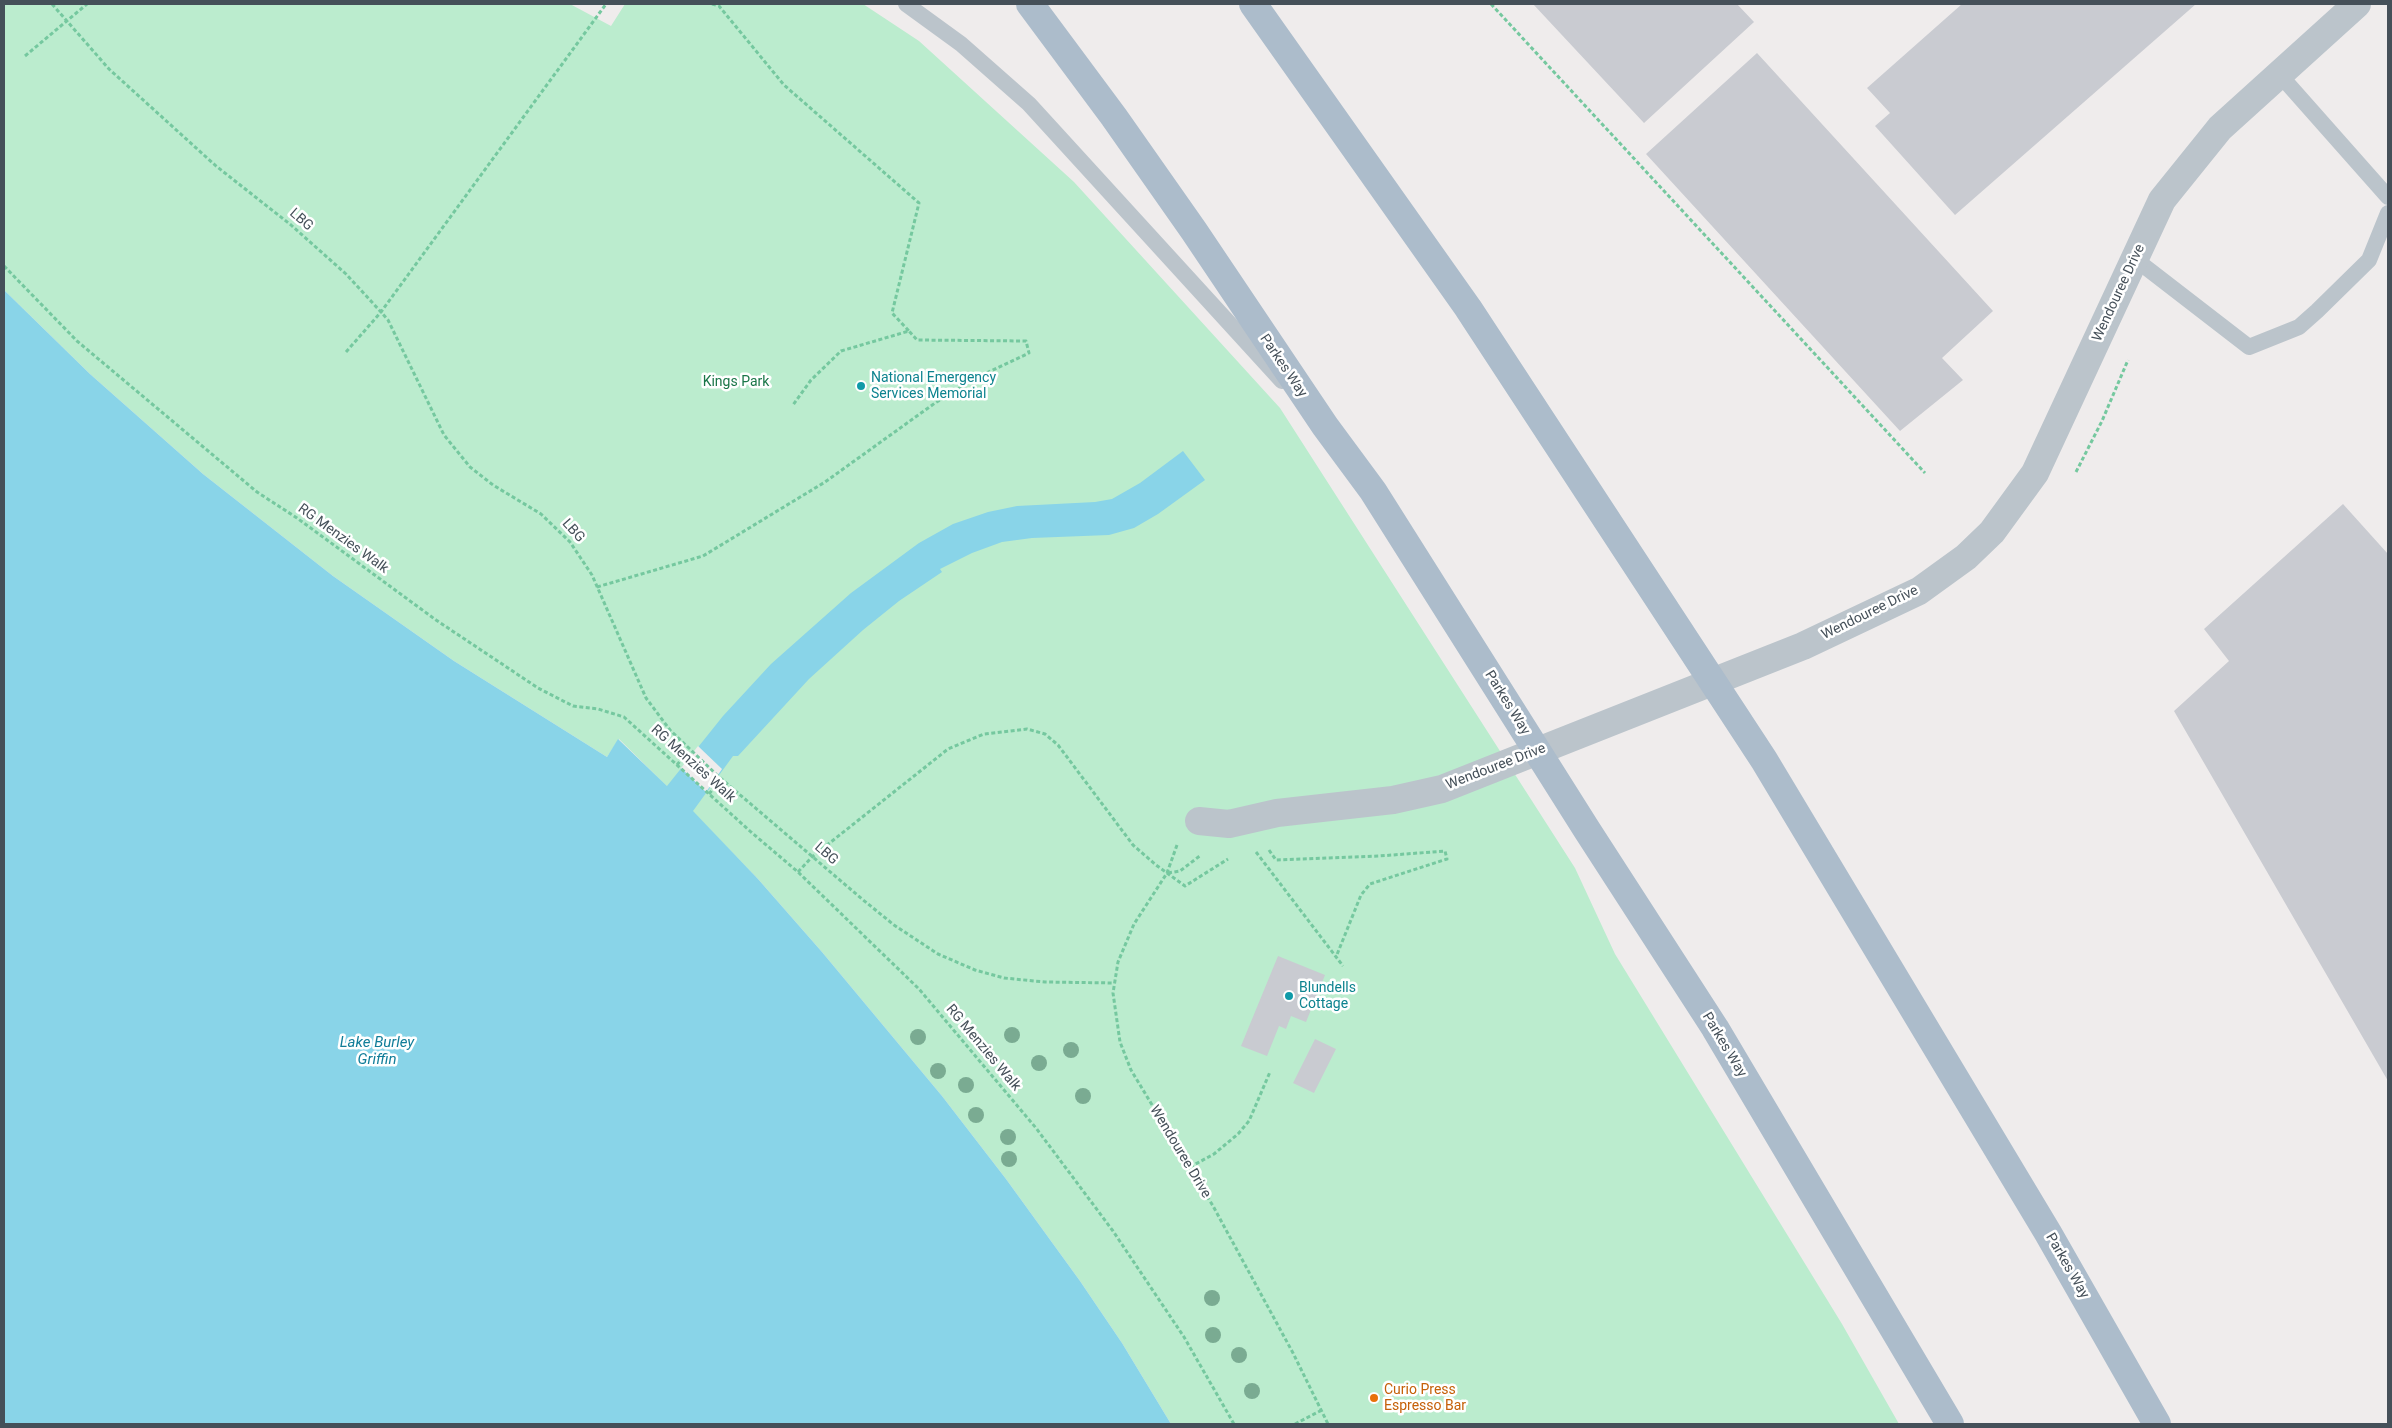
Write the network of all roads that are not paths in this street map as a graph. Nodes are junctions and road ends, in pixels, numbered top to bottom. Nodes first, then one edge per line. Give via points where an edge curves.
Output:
1 (906, 4) edge
2 (1030, 4) edge
3 (1253, 4) edge
4 (2357, 4) edge
5 (2280, 75) junction
6 (2388, 197) edge
7 (2388, 213) edge
8 (2135, 259) junction
9 (1324, 426) junction
10 (1199, 822) dead end
11 (1950, 1424) edge
12 (2157, 1424) edge

1 - 9 lane via 961,44 1029,104
2 - 9 main road, Parkes Way via 1194,231
3 - 12 main road, Parkes Way via 1468,308 1764,760 2048,1233
4 - 5 street, Wendouree Drive
5 - 6 lane
5 - 8 street, Wendouree Drive via 2220,128 2162,200
7 - 8 lane via 2369,260 2300,327 2248,348
8 - 10 street, Wendouree Drive via 2035,473 1992,532 1966,557 1919,591 1803,646 1442,789 1393,800 1277,813 1229,824
9 - 11 main road, Parkes Way via 1373,491 1715,1028

